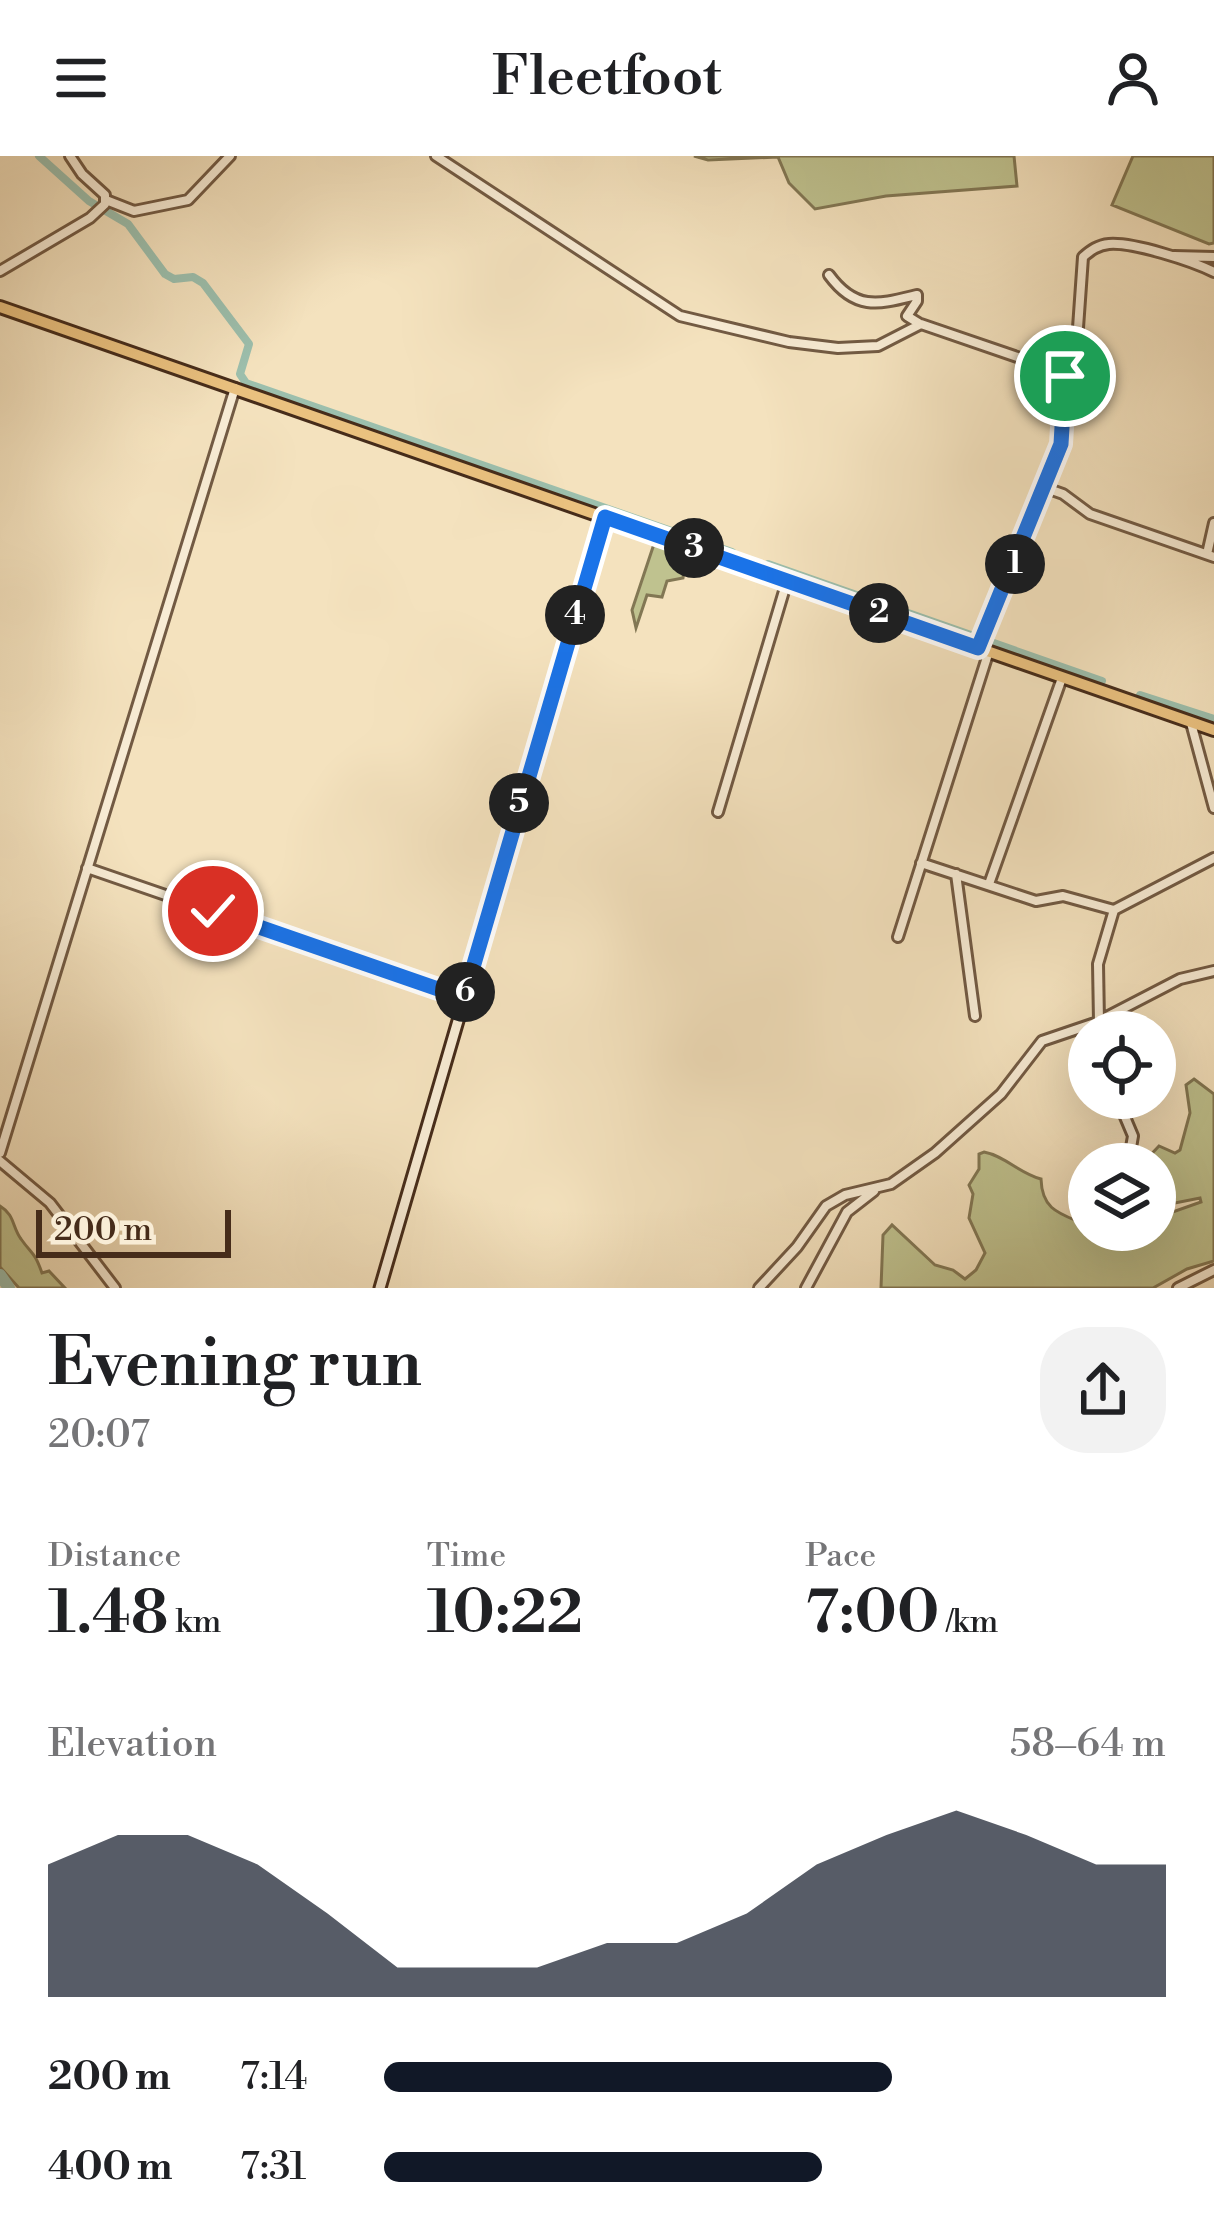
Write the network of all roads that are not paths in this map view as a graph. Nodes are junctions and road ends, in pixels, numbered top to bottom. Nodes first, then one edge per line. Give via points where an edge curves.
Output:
1 (70, 156) edge
2 (230, 156) edge
3 (436, 156) edge
4 (103, 205) junction
5 (1171, 257) junction
6 (1214, 257) edge
7 (1, 266) edge
8 (1214, 272) edge
9 (829, 274) dead end
10 (0, 307) edge
11 (921, 324) junction
12 (1064, 373) junction
13 (235, 388) junction
14 (1046, 488) junction
15 (605, 517) junction
16 (1214, 524) edge
17 (1210, 555) edge
18 (787, 581) junction
19 (982, 645) junction
20 (1062, 677) junction
21 (1190, 722) junction
22 (1214, 730) edge
23 (1210, 776) edge
24 (1214, 808) edge
25 (718, 812) dead end
26 (1214, 858) edge
27 (921, 862) junction
28 (87, 868) junction
29 (956, 874) junction
30 (989, 884) junction
31 (1114, 910) junction
32 (898, 938) dead end
33 (1214, 970) edge
34 (464, 998) junction
35 (1099, 1011) edge
36 (1118, 1011) edge
37 (975, 1016) dead end
38 (1068, 1034) edge
39 (0, 1157) edge
40 (875, 1190) junction
41 (1214, 1270) edge
42 (115, 1288) edge
43 (380, 1288) edge
44 (759, 1288) edge
45 (806, 1288) edge
46 (1178, 1288) edge

1 - 4 street
2 - 4 street via 188,200 134,211
3 - 11 street via 680,316 838,347 878,346
4 - 7 street
5 - 6 street
5 - 8 street
5 - 12 street via 1107,244 1083,257 1074,361
9 - 11 street via 860,301 917,295 907,316
10 - 13 main road
11 - 12 street
12 - 14 street via 1063,434
13 - 15 main road
13 - 28 street
14 - 17 street via 1090,514
14 - 19 street
15 - 18 main road
15 - 34 main road
16 - 17 street
18 - 19 main road
18 - 25 street
19 - 20 main road
19 - 27 street
20 - 21 main road
20 - 30 street
21 - 22 main road
21 - 23 street
23 - 24 street
26 - 31 street
27 - 29 street
27 - 32 street
28 - 34 street
28 - 39 street
29 - 30 street
29 - 37 street
30 - 31 street via 1036,901 1064,896
31 - 35 street via 1098,964
33 - 36 street
34 - 43 main road
38 - 40 street via 1042,1041 992,1103
39 - 42 street via 50,1202
40 - 44 street via 834,1199
40 - 45 street via 847,1212
41 - 46 street

